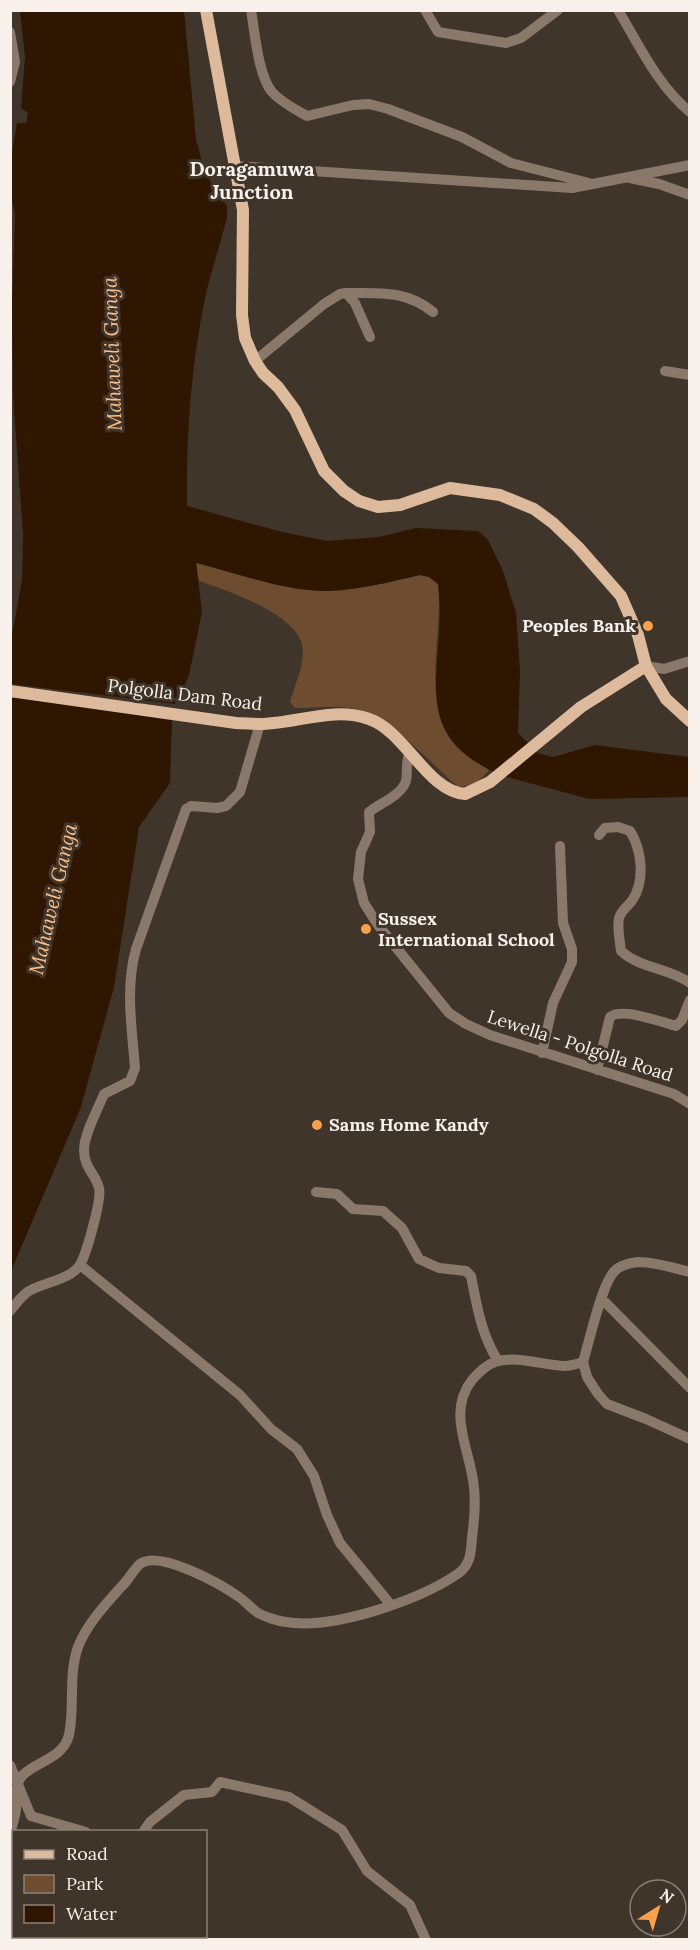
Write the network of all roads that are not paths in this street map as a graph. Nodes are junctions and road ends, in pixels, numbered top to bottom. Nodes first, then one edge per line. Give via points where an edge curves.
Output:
1 (206, 10) edge
2 (251, 10) edge
3 (425, 10) edge
4 (558, 10) edge
5 (618, 10) edge
6 (10, 32) edge
7 (10, 82) edge
8 (690, 112) edge
9 (236, 165) junction
10 (690, 165) edge
11 (624, 177) junction
12 (594, 185) junction
13 (690, 195) edge
14 (346, 293) junction
15 (433, 312) dead end
16 (370, 337) dead end
17 (255, 361) junction
18 (665, 371) dead end
19 (690, 375) edge
20 (690, 661) edge
21 (646, 666) junction
22 (10, 691) edge
23 (690, 721) edge
24 (260, 724) junction
25 (410, 752) junction
26 (599, 835) dead end
27 (560, 846) dead end
28 (690, 983) edge
29 (690, 1000) edge
30 (542, 1053) junction
31 (597, 1070) junction
32 (690, 1104) edge
33 (316, 1192) dead end
34 (80, 1264) junction
35 (690, 1272) edge
36 (601, 1298) junction
37 (10, 1311) edge
38 (498, 1361) junction
39 (583, 1362) junction
40 (690, 1388) edge
41 (690, 1439) edge
42 (391, 1605) junction
43 (10, 1765) edge
44 (19, 1783) junction
45 (79, 1830) edge
46 (144, 1830) edge
47 (10, 1834) edge
48 (426, 1940) edge

1 - 9 main road
2 - 12 street via 262,70 271,91 307,116 353,105 388,108 462,137 511,163
3 - 4 street via 438,32 506,43 521,38
5 - 8 street via 654,70 677,102
6 - 7 street via 15,62
9 - 12 street via 572,188
9 - 17 main road via 243,210 242,315 245,338
10 - 11 street
11 - 12 street
11 - 13 street via 659,183
14 - 15 street via 395,294
14 - 16 street via 355,303
14 - 17 street via 324,304
17 - 21 main road via 295,410 324,471 359,501 378,507 400,505 450,489 500,495 534,509 553,523 621,596
18 - 19 street
20 - 21 street via 669,668
21 - 23 main road via 666,699
21 - 25 main road, Polgolla Dam Road via 587,703 484,786 465,794 447,788
22 - 24 main road, Polgolla Dam Road
24 - 25 main road, Polgolla Dam Road via 318,716 356,716 386,728
24 - 34 street via 240,792 226,806 186,809 136,949 129,985 135,1068 130,1081 104,1094 86,1139 85,1164 100,1193
25 - 30 street, Lewella - Polgolla Road via 405,784 369,812 370,832 361,852 358,879 364,903 449,1013 490,1035
26 - 28 street via 605,828 618,827 630,831 636,840 641,879 619,920 621,951 631,961
27 - 30 street via 563,923 572,962 554,1003
29 - 31 street via 676,1026 624,1013 610,1017
30 - 31 street, Lewella - Polgolla Road
31 - 32 street, Lewella - Polgolla Road via 674,1094
33 - 38 street via 337,1194 353,1209 382,1211 402,1228 419,1259 439,1268 466,1271 471,1276 488,1345
34 - 37 street via 64,1276 29,1291
34 - 42 street via 240,1395 271,1430 297,1449 314,1476 340,1543
35 - 36 street via 646,1263 625,1265 613,1273
36 - 39 street
36 - 40 street
38 - 39 street via 566,1366
38 - 42 street via 477,1374 462,1396 459,1410 475,1490 468,1563 438,1584
39 - 41 street via 587,1377 607,1404
42 - 44 street via 360,1616 287,1623 260,1614 241,1598 194,1572 150,1560 140,1564 99,1611 79,1646 72,1672 69,1737 60,1750 22,1776
43 - 44 street
44 - 45 street via 32,1816
44 - 47 street
46 - 48 street via 184,1795 212,1792 220,1782 289,1797 342,1830 367,1870 410,1905

